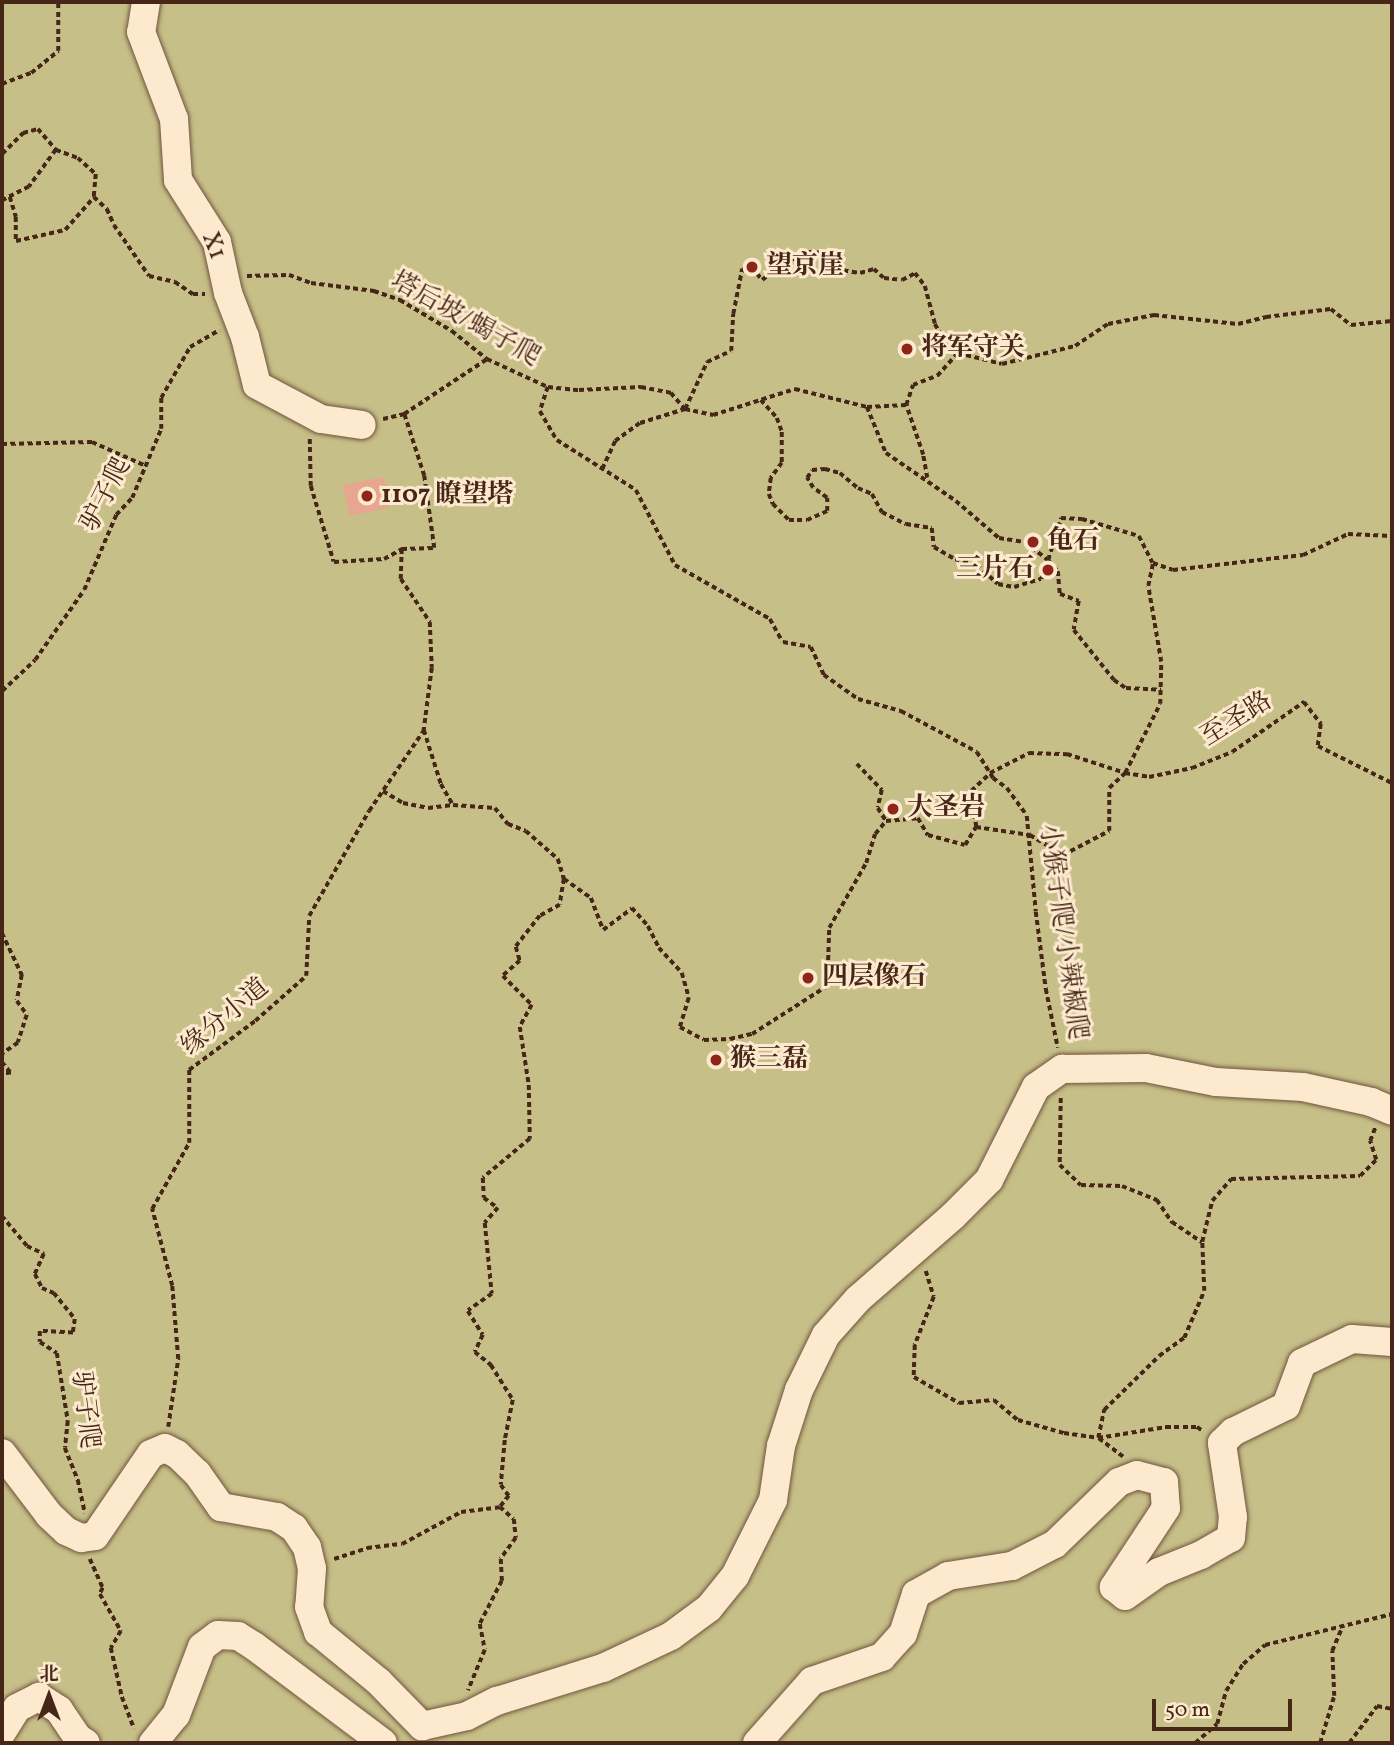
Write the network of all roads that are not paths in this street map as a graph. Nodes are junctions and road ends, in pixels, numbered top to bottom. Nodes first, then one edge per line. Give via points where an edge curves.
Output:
1 (146, 2) edge
2 (362, 425) dead end
3 (1387, 1109) edge
4 (1392, 1342) edge
5 (2, 1453) edge
6 (2, 1732) edge
7 (417, 1734) edge
8 (145, 1739) edge
9 (86, 1743) edge
10 (383, 1743) edge
11 (757, 1743) edge

1 - 2 lane, X1 via 141,32 174,119 178,180 217,242 257,385 319,425
3 - 7 lane via 1303,1087 1216,1082 1146,1068 1062,1069 1036,1087 989,1180 858,1299 826,1335 799,1390 782,1446 773,1500 735,1576 709,1608 671,1636 603,1668 497,1701
4 - 11 lane via 1352,1339 1302,1363 1286,1406 1233,1432 1222,1443 1233,1517 1231,1538 1159,1572 1125,1596 1114,1587 1166,1508 1164,1482 1137,1475 1119,1482 1055,1544 1012,1566 948,1576 916,1594 903,1634 882,1657 812,1681
5 - 7 lane via 66,1531 85,1526 95,1535 151,1454 165,1448 197,1474 221,1507 277,1517 294,1528 307,1547 313,1568 309,1606 318,1632 379,1682
6 - 9 lane via 17,1708 39,1697 59,1710
8 - 10 lane via 176,1715 202,1647 218,1635 238,1636 254,1646

